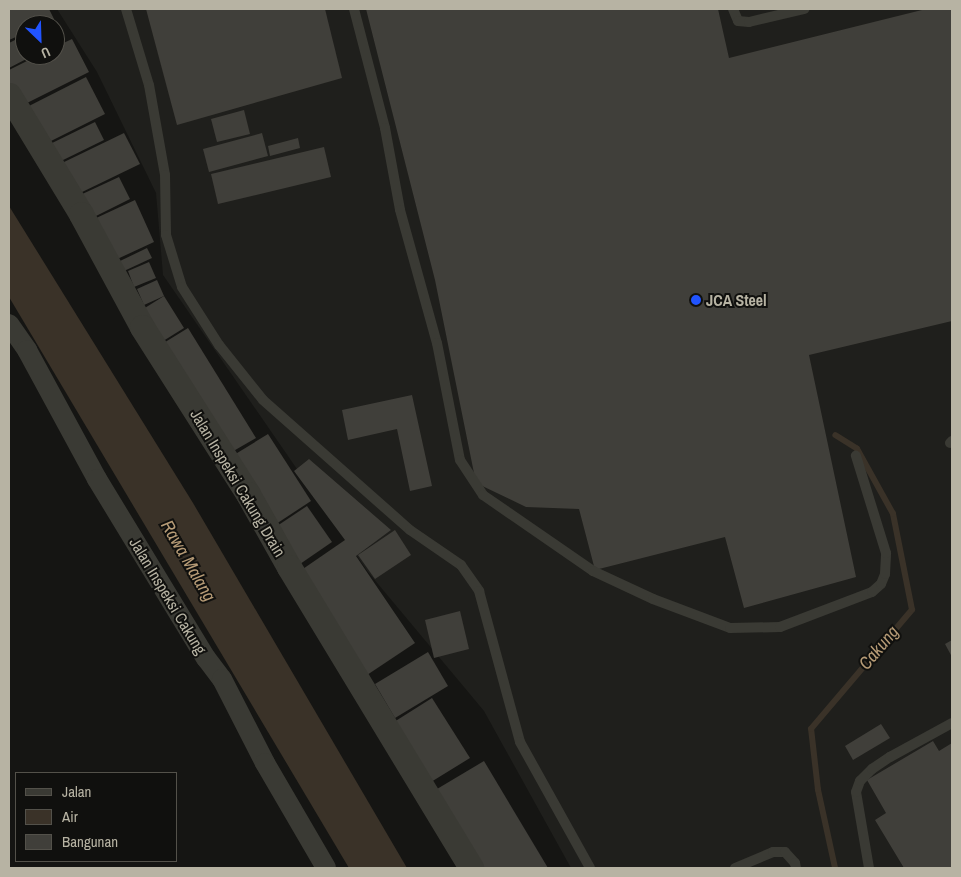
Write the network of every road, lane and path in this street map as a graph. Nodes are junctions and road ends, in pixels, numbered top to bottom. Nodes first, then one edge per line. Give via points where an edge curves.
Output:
1 (126, 9) edge
2 (354, 9) edge
3 (733, 9) edge
4 (804, 9) edge
5 (9, 95) edge
6 (9, 324) edge
7 (856, 456) dead end
8 (952, 723) edge
9 (326, 868) edge
10 (471, 868) edge
11 (590, 868) edge
12 (735, 868) edge
13 (796, 868) edge
14 (869, 868) edge

1 - 11 lane via 139,47 157,128 165,176 166,235 186,296 219,345 263,400 410,530 461,565 479,591 520,742
2 - 7 lane via 386,128 400,210 437,343 460,460 483,495 593,571 653,599 730,628 780,627 872,592 881,584 886,554
3 - 4 lane via 738,21 749,22
5 - 10 street, Jalan Inspeksi Cakung Drain via 81,214 142,327 248,494
6 - 9 street, Jalan Inspeksi Cakung via 27,350 102,487 222,679 265,763
8 - 14 lane via 884,761 860,781 856,792
12 - 13 lane via 773,852 785,852

